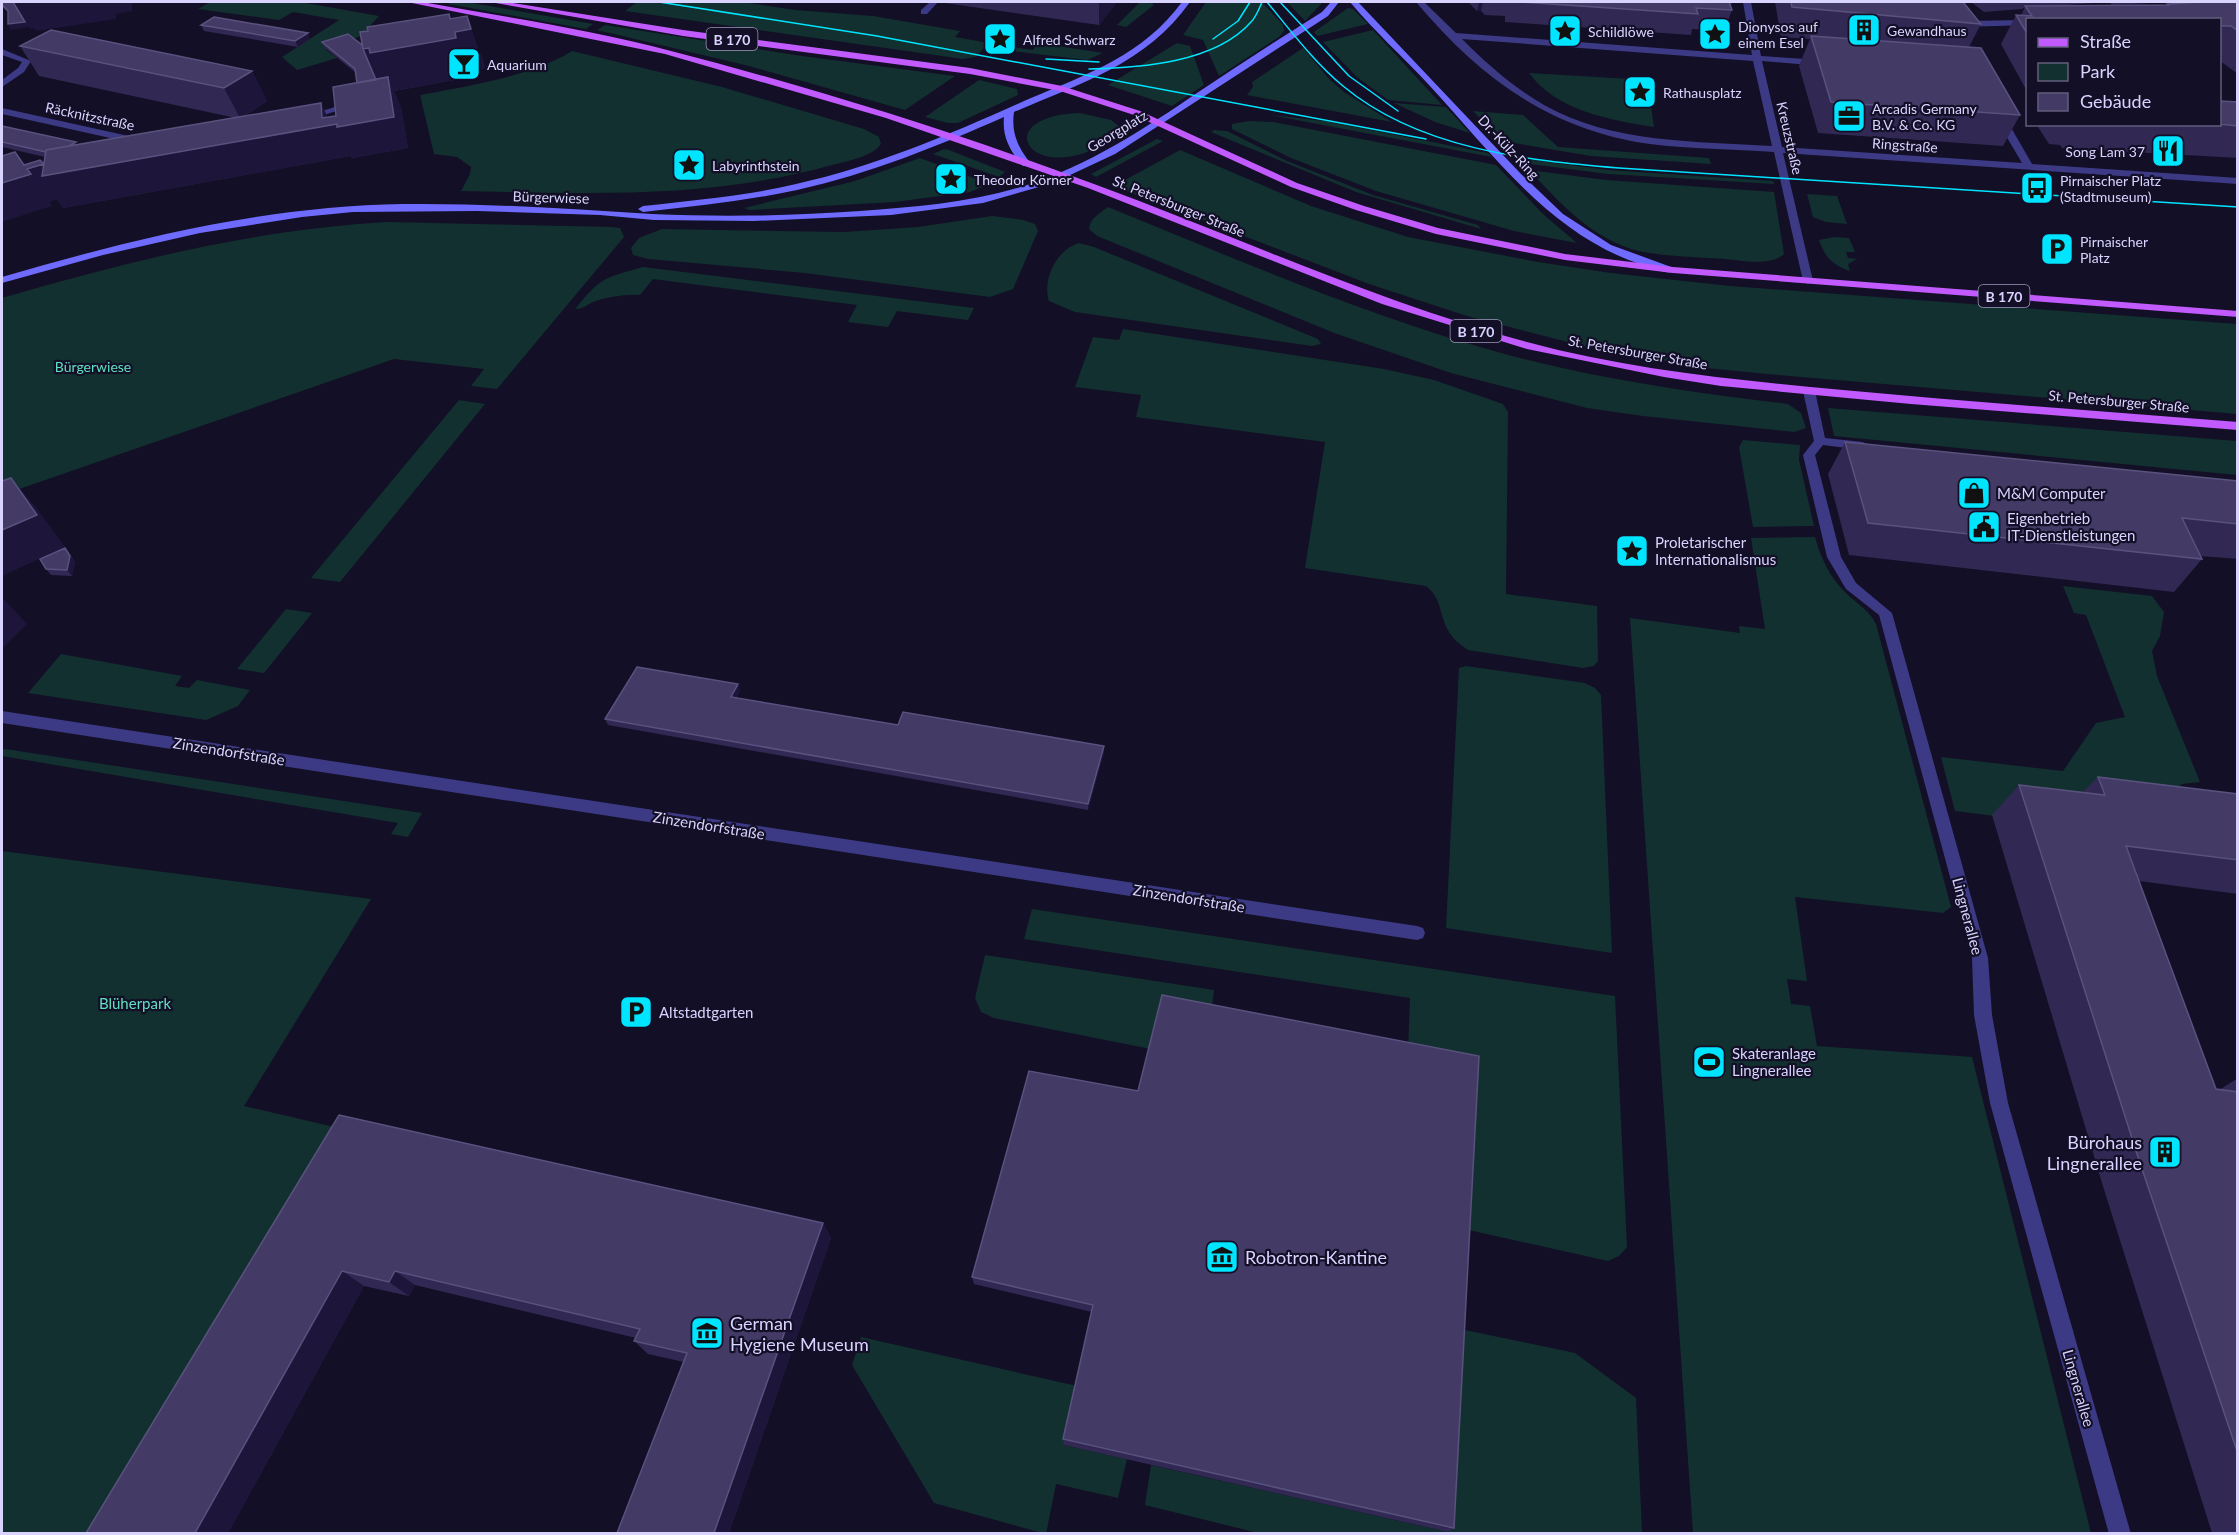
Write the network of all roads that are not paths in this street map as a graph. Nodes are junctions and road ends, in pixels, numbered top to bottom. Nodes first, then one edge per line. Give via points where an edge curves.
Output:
1 (416, 2) edge
2 (494, 2) edge
3 (934, 2) edge
4 (1186, 2) edge
5 (1335, 2) edge
6 (1354, 2) edge
7 (1420, 2) edge
8 (1747, 2) edge
9 (1936, 2) edge
10 (924, 12) dead end
11 (2026, 22) edge
12 (1963, 24) junction
13 (1967, 35) edge
14 (1456, 36) junction
15 (2, 52) edge
16 (1757, 59) junction
17 (1833, 63) edge
18 (2, 84) edge
19 (1062, 89) junction
20 (347, 106) edge
21 (1996, 109) edge
22 (2, 111) edge
23 (1010, 111) junction
24 (293, 121) edge
25 (1159, 123) junction
26 (115, 136) junction
27 (951, 137) junction
28 (148, 143) edge
29 (100, 145) edge
30 (1779, 150) junction
31 (1026, 164) junction
32 (2029, 168) junction
33 (1062, 177) junction
34 (2238, 181) edge
35 (604, 212) junction
36 (1673, 270) junction
37 (2, 280) edge
38 (1808, 281) junction
39 (2238, 314) edge
40 (1809, 391) junction
41 (2238, 426) edge
42 (1820, 441) junction
43 (1876, 447) edge
44 (2, 717) edge
45 (1417, 933) dead end
46 (2120, 1533) edge

1 - 27 main road, B 170 via 667,52
2 - 19 main road, B 170 via 683,33 962,70
3 - 10 street
4 - 19 main road via 1142,49
5 - 25 main road via 1325,14
6 - 36 main road, Dr.-Külz-Ring via 1515,174 1567,223 1624,255
7 - 14 street
8 - 16 street, Kreuzstraße
9 - 12 street
11 - 12 street
12 - 13 street
14 - 16 street
14 - 30 street via 1525,98 1584,125 1651,141
15 - 18 street via 27,61
16 - 17 street
16 - 30 street, Kreuzstraße
19 - 23 main road
19 - 25 main road, Georgplatz / B 170 via 1117,105
20 - 24 street
21 - 32 street
22 - 26 street, Räcknitzstraße
23 - 27 main road
23 - 31 main road via 1010,143
25 - 33 main road, Georgplatz via 1114,152
25 - 36 main road, B 170 via 1294,184 1436,231 1565,257
26 - 28 street, Räcknitzstraße
26 - 29 street
27 - 31 main road, B 170
27 - 35 main road, Bürgerwiese via 857,171 797,187 732,199
30 - 32 street, Ringstraße
30 - 38 street, Kreuzstraße
31 - 33 main road, B 170
32 - 34 street, Ringstraße
33 - 35 main road, Bürgerwiese via 958,204 877,213 685,218
33 - 40 main road, St. Petersburger Straße / B 170 via 1386,302 1527,346 1664,375
35 - 37 main road, Bürgerwiese via 353,209 158,239
36 - 38 main road, B 170
38 - 39 main road, B 170
40 - 41 main road, St. Petersburger Straße / B 170
40 - 42 street, Lingnerallee
42 - 43 street
42 - 46 street, Lingnerallee via 1809,455 1834,557 1851,586 1885,613 1917,727 1980,958 1983,1015 1999,1103
44 - 45 street, Zinzendorfstraße

